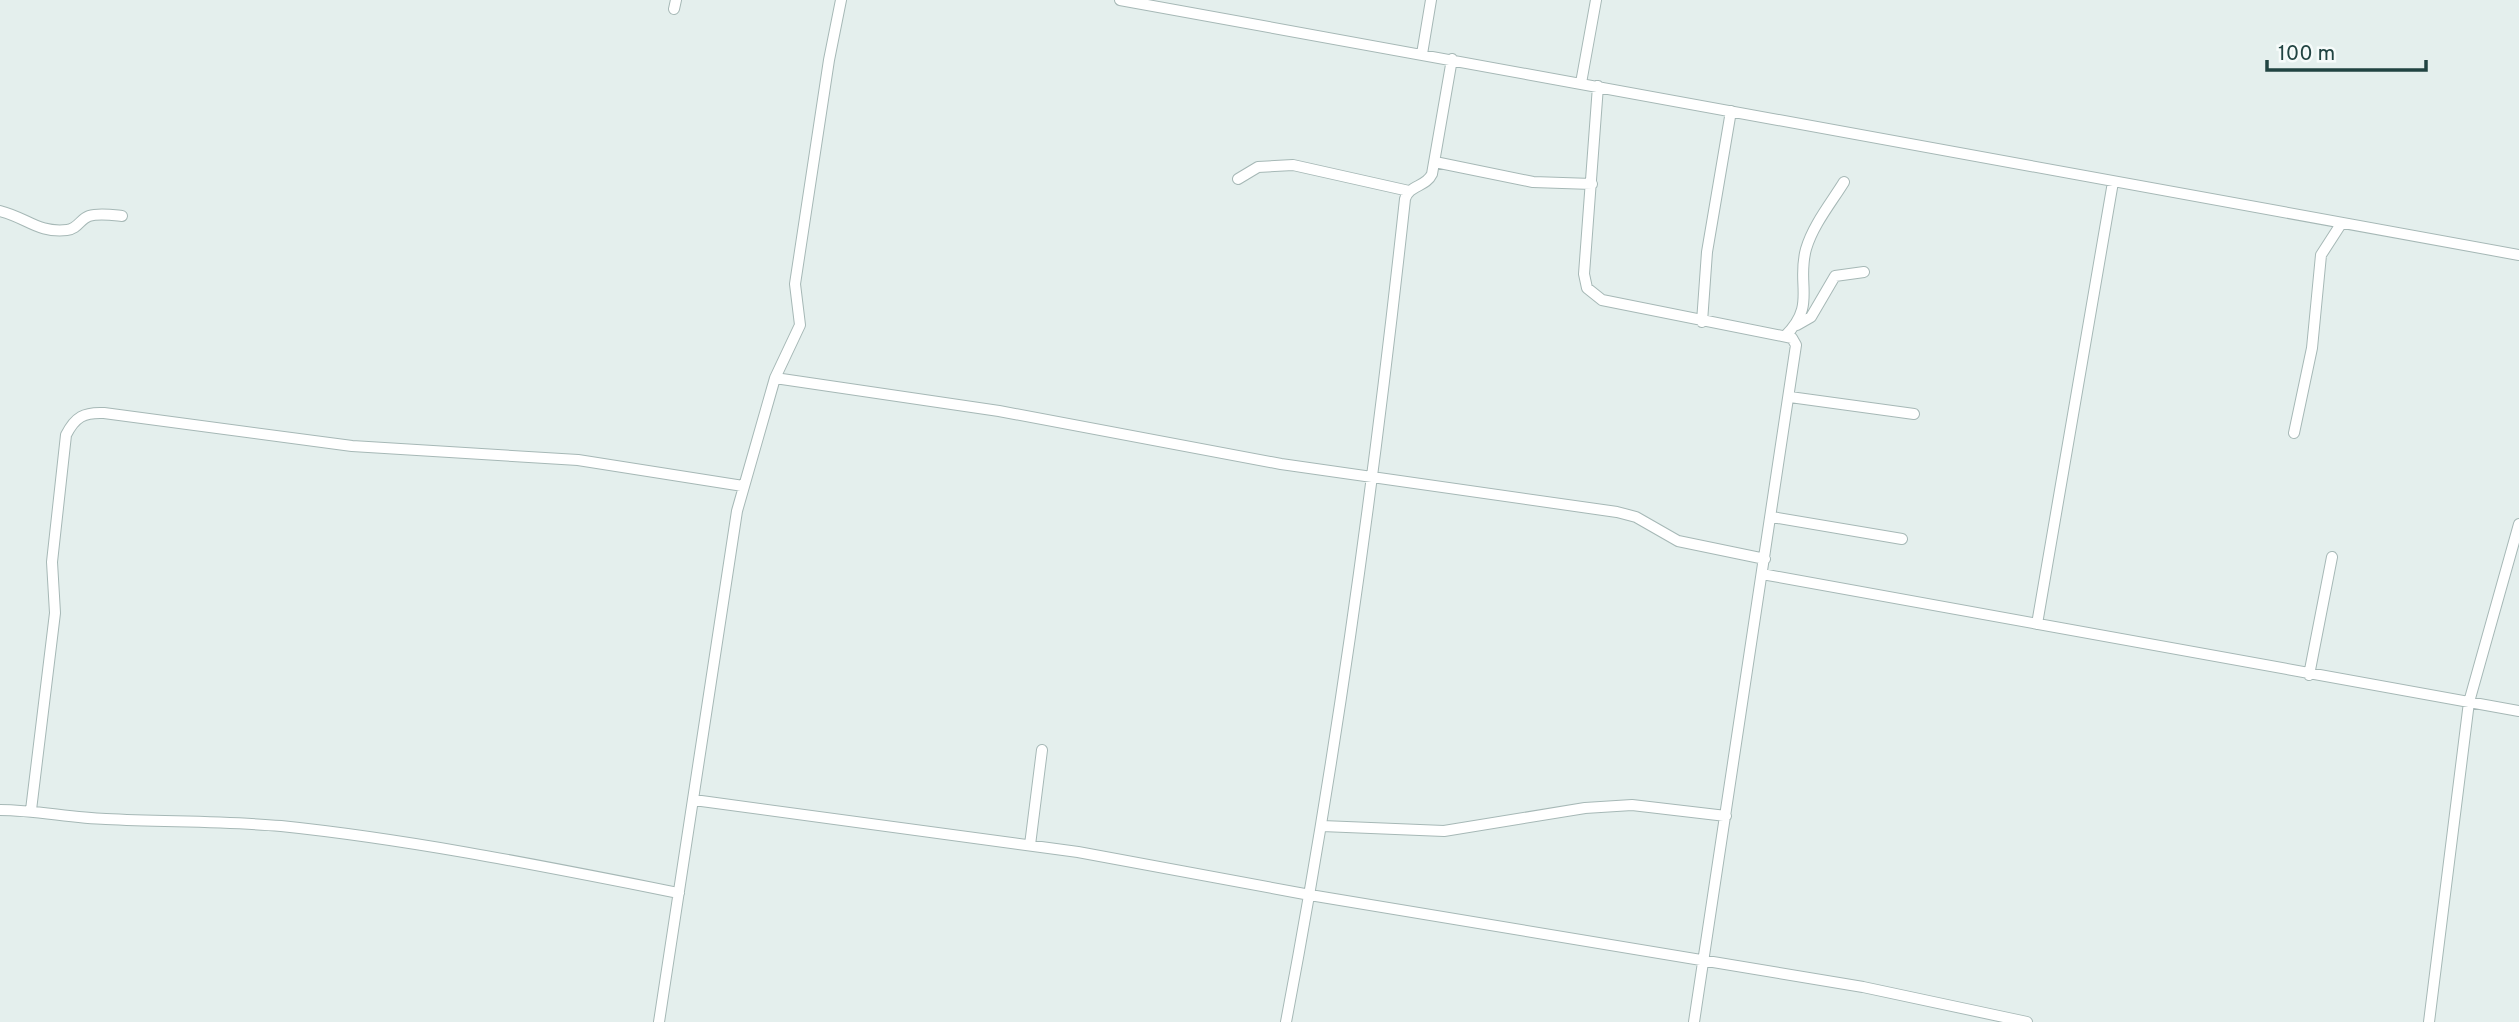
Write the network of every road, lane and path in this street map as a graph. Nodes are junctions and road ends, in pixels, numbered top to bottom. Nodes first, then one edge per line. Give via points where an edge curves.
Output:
1 (842, 0) edge
2 (1120, 0) edge
3 (1431, 0) edge
4 (1596, 0) edge
5 (1422, 54) junction
6 (1452, 59) junction
7 (1581, 83) junction
8 (1598, 86) junction
9 (1731, 111) junction
10 (1435, 162) junction
11 (1238, 179) dead end
12 (1844, 182) dead end
13 (2113, 182) junction
14 (1592, 184) junction
15 (1409, 191) junction
16 (0, 211) edge
17 (122, 216) dead end
18 (2341, 224) junction
19 (2519, 255) edge
20 (1864, 272) dead end
21 (1702, 322) junction
22 (1797, 325) junction
23 (1785, 336) junction
24 (775, 377) junction
25 (1790, 397) junction
26 (1914, 414) dead end
27 (2294, 433) dead end
28 (1374, 478) junction
29 (743, 486) junction
30 (1772, 517) junction
31 (2519, 524) edge
32 (1902, 539) dead end
33 (2332, 557) dead end
34 (1765, 559) junction
35 (1762, 574) junction
36 (2037, 624) junction
37 (2309, 675) junction
38 (2469, 702) junction
39 (2519, 710) edge
40 (1042, 750) dead end
41 (694, 800) junction
42 (0, 810) edge
43 (31, 810) junction
44 (1726, 816) junction
45 (1322, 826) junction
46 (1030, 845) junction
47 (679, 893) junction
48 (1310, 895) junction
49 (1704, 961) junction
50 (659, 1022) edge
51 (1286, 1022) edge
52 (1695, 1022) edge
53 (2027, 1022) edge
54 (2429, 1022) edge

1 - 24 street via 795,284 800,325
2 - 5 street
3 - 5 street
4 - 7 street
5 - 6 street
6 - 7 street
6 - 10 street
7 - 8 street
8 - 9 street
8 - 14 street
9 - 13 street
9 - 21 street via 1707,252
10 - 14 street via 1533,182
10 - 15 street via 1430,179
11 - 15 street via 1258,167 1283,164
12 - 22 street via 1806,248 1804,310
13 - 18 street
13 - 36 street
14 - 21 street via 1584,274 1587,288 1602,300
15 - 28 street
16 - 17 street via 19,215 40,229 72,229 89,216
18 - 19 street
18 - 27 street via 2321,254 2312,348
20 - 22 street via 1835,276 1811,317
21 - 23 street
22 - 23 street
23 - 25 street via 1796,345
24 - 28 street via 999,411
24 - 29 street
25 - 26 street
25 - 30 street
28 - 34 street via 1626,514 1678,541
28 - 45 street
29 - 41 street
29 - 43 street via 578,460 377,448 104,413 80,416 66,435 52,562 52,638
30 - 32 street
30 - 34 street
31 - 38 street
33 - 37 street
34 - 35 street
35 - 36 street
35 - 44 street
36 - 37 street
37 - 38 street
38 - 39 street
38 - 54 street
40 - 46 street
41 - 46 street
41 - 47 street
42 - 43 street
43 - 47 street via 102,819 265,825 345,834
44 - 45 street via 1632,805 1444,831
44 - 49 street
45 - 48 street
46 - 48 street
47 - 50 street
48 - 49 street
48 - 51 street
49 - 52 street
49 - 53 street via 1864,987

